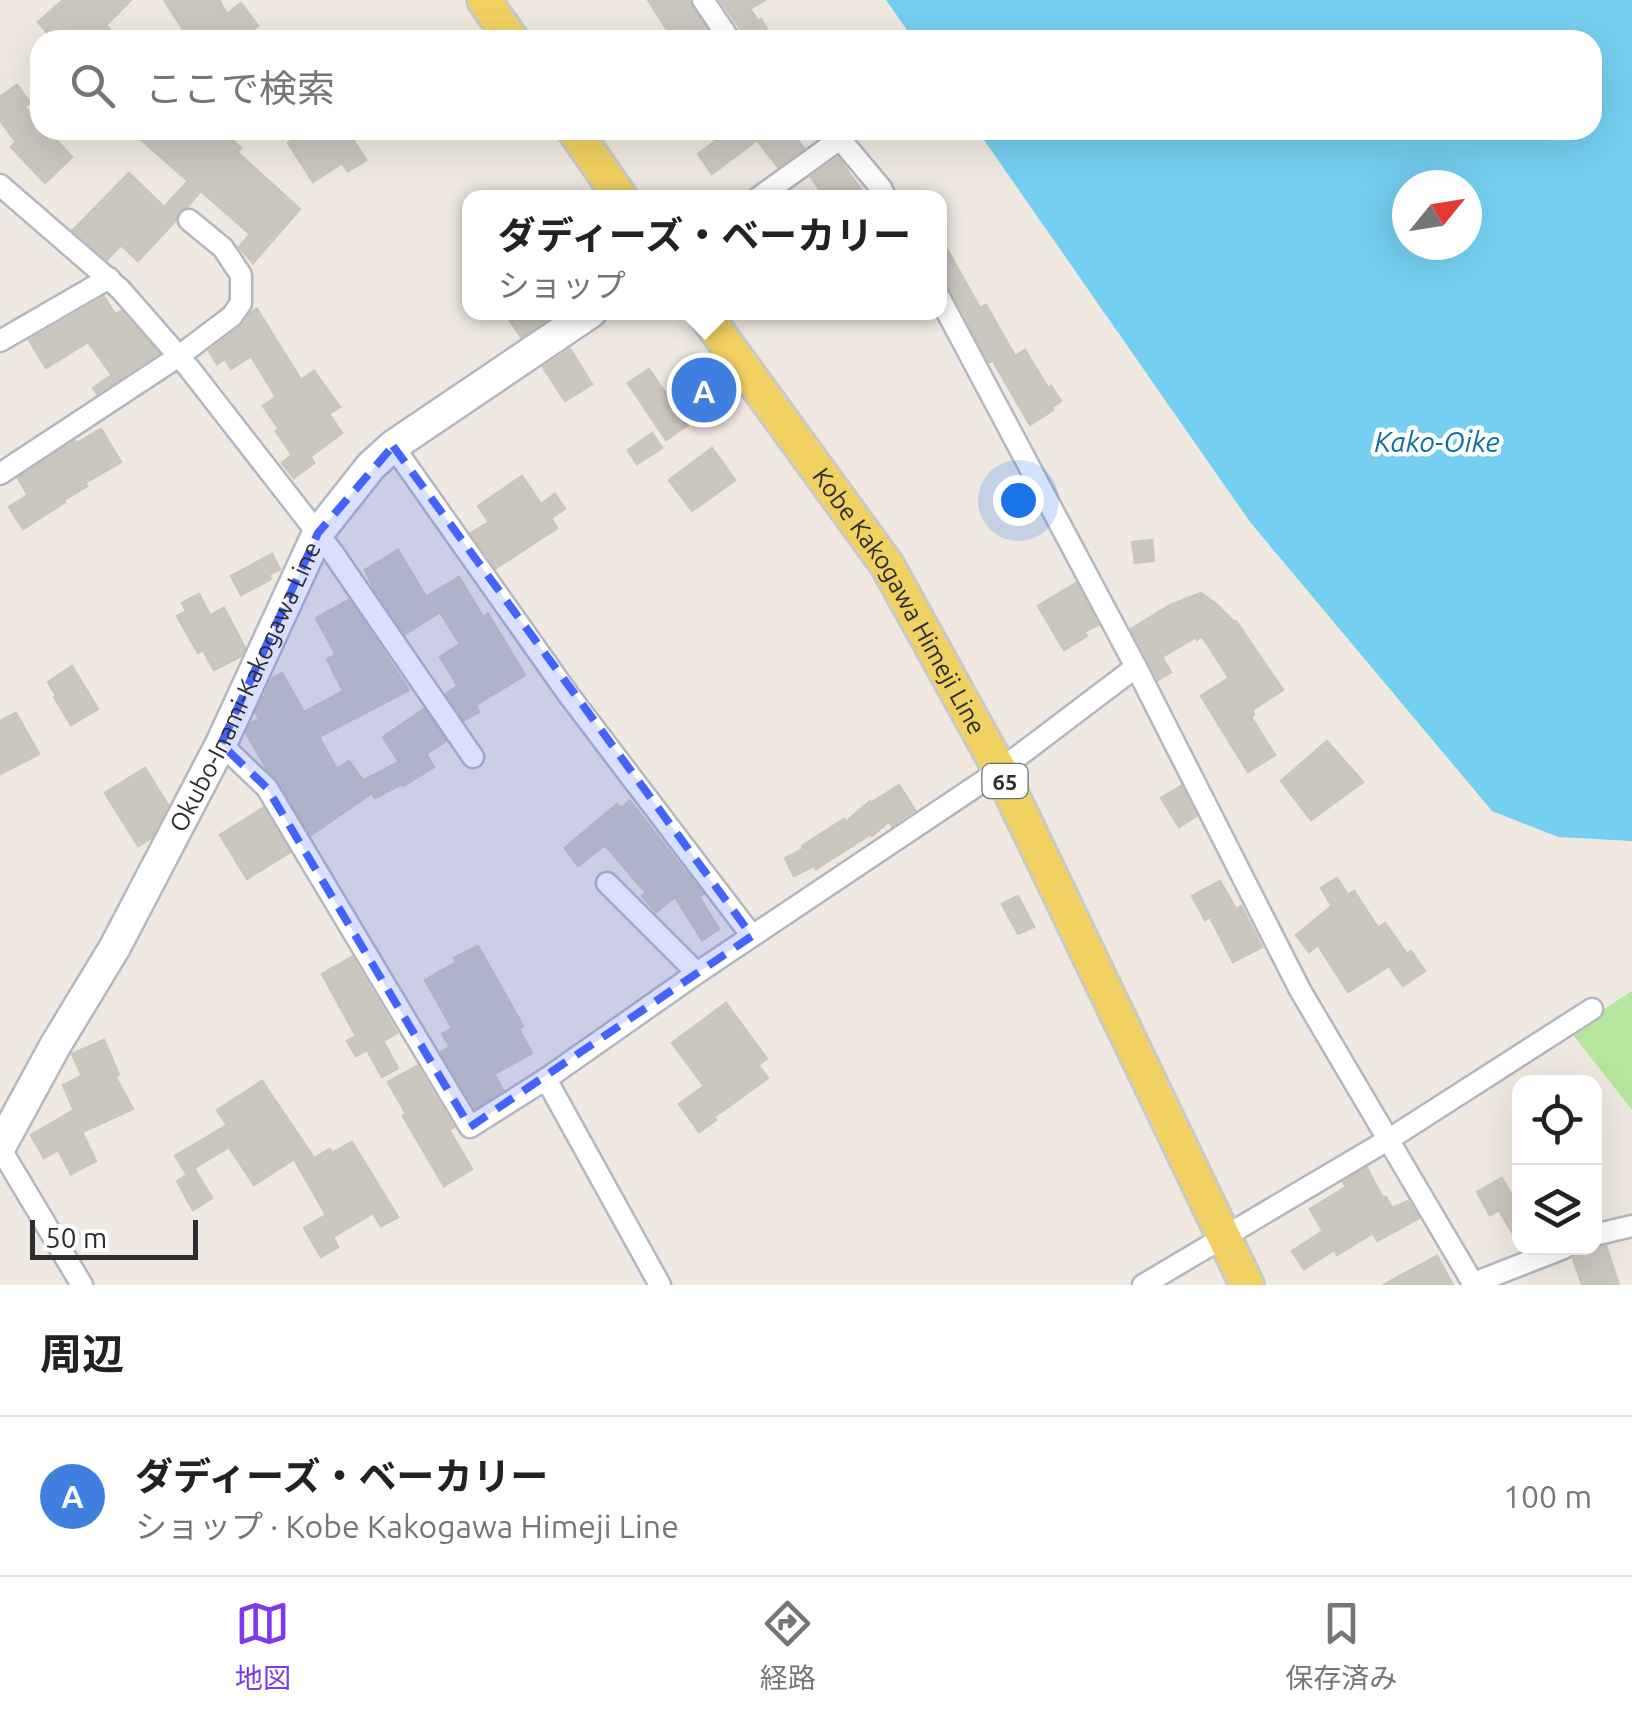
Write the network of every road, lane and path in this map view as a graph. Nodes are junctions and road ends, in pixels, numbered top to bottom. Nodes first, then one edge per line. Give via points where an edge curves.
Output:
1 (484, 0) edge
2 (703, 0) edge
3 (505, 30) edge
4 (723, 30) edge
5 (581, 140) edge
6 (828, 140) edge
7 (840, 140) edge
8 (0, 186) edge
9 (615, 190) edge
10 (768, 190) edge
11 (880, 190) edge
12 (190, 220) dead end
13 (109, 278) junction
14 (947, 312) edge
15 (579, 320) edge
16 (709, 320) edge
17 (0, 341) edge
18 (179, 356) junction
19 (393, 446) junction
20 (0, 474) edge
21 (318, 533) junction
22 (1136, 667) junction
23 (221, 744) junction
24 (473, 758) dead end
25 (1000, 770) junction
26 (607, 883) dead end
27 (752, 936) junction
28 (697, 973) junction
29 (1592, 1009) dead end
30 (546, 1079) junction
31 (1389, 1139) junction
32 (0, 1148) edge
33 (1632, 1226) edge
34 (1602, 1233) edge
35 (1225, 1238) junction
36 (1546, 1255) edge
37 (1474, 1284) edge
38 (82, 1285) edge
39 (660, 1285) edge
40 (1143, 1285) edge
41 (1247, 1285) edge

1 - 3 main road
2 - 4 street
5 - 9 main road
6 - 10 street
7 - 11 street
8 - 13 street
12 - 18 street via 241,274 241,303
13 - 17 street
13 - 18 street
14 - 22 street
15 - 19 main road, Okubo-Inami-Kakogawa Line
16 - 25 main road, Kobe Kakogawa Himeji Line / 65 via 887,564
18 - 20 street
18 - 21 street
19 - 21 main road, Okubo-Inami-Kakogawa Line
19 - 27 street via 568,694
21 - 23 main road, Okubo-Inami-Kakogawa Line
21 - 24 street
22 - 25 street
22 - 31 street via 1300,990
23 - 30 street via 267,788 470,1127
23 - 32 main road, Okubo-Inami-Kakogawa Line
25 - 27 street
25 - 35 main road, Kobe Kakogawa Himeji Line / 65
26 - 28 street
27 - 28 street
28 - 30 street
29 - 31 street
30 - 39 street
31 - 35 street
31 - 37 street
32 - 38 street
33 - 34 street
35 - 40 street
35 - 41 main road, Kobe Kakogawa Himeji Line / 65
36 - 37 street

